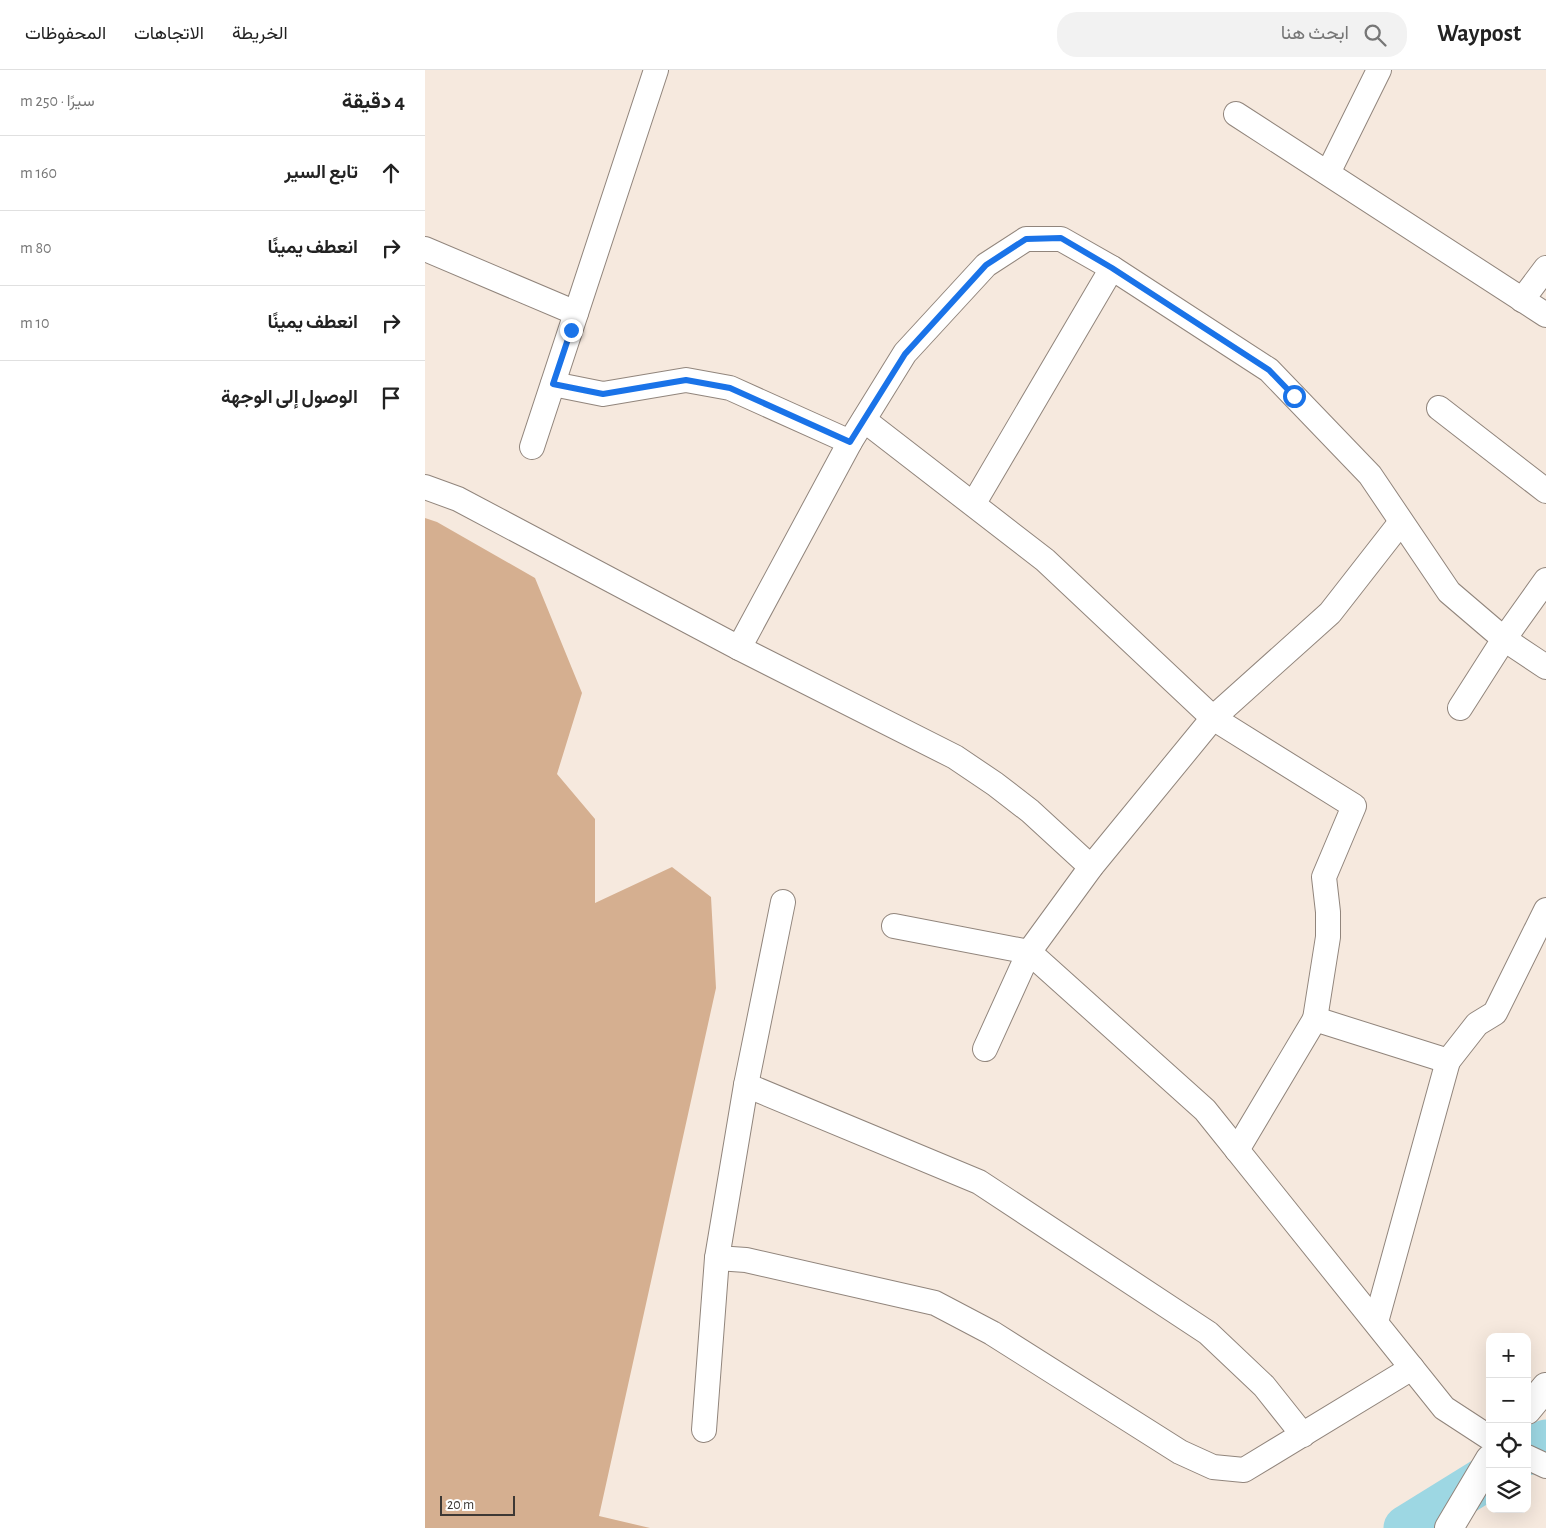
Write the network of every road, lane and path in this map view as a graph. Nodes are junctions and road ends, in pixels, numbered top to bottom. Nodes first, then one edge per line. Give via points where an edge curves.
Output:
1 (656, 70) edge
2 (1379, 70) edge
3 (1236, 114) dead end
4 (1327, 173) junction
5 (425, 249) edge
6 (1112, 268) junction
7 (1546, 268) edge
8 (1522, 300) junction
9 (576, 312) junction
10 (1546, 316) edge
11 (553, 384) junction
12 (1439, 408) dead end
13 (865, 420) junction
14 (850, 442) junction
15 (533, 447) dead end
16 (425, 487) edge
17 (1546, 491) edge
18 (974, 503) junction
19 (1401, 522) junction
20 (1546, 580) edge
21 (1504, 639) junction
22 (739, 648) junction
23 (1546, 666) edge
24 (1460, 708) dead end
25 (1213, 718) junction
26 (1091, 867) junction
27 (783, 902) dead end
28 (1546, 910) edge
29 (894, 926) dead end
30 (1029, 952) junction
31 (1315, 1019) junction
32 (985, 1049) dead end
33 (1448, 1061) junction
34 (746, 1085) junction
35 (1237, 1150) junction
36 (717, 1258) junction
37 (1376, 1322) junction
38 (1412, 1368) junction
39 (1546, 1387) edge
40 (1531, 1405) edge
41 (704, 1430) dead end
42 (1303, 1435) junction
43 (1486, 1435) edge
44 (1531, 1460) edge
45 (1486, 1464) edge
46 (1546, 1466) edge
47 (1454, 1520) edge

1 - 9 street
2 - 4 street
3 - 4 street
4 - 8 street
5 - 9 street
6 - 13 street via 1061,238 1026,239 986,265 905,354
6 - 18 street
6 - 19 street via 1269,370 1369,474
7 - 8 street
8 - 10 street
9 - 11 street
11 - 14 street via 603,394 686,380 730,388
11 - 15 street
12 - 17 street
13 - 14 street
13 - 18 street
14 - 22 street
16 - 22 street via 458,499
18 - 25 street via 1045,560
19 - 21 street via 1449,592
19 - 25 street via 1330,614
20 - 21 street
21 - 23 street
21 - 24 street
22 - 26 street via 955,757 1030,811
25 - 26 street
25 - 31 street via 1354,806 1324,878 1327,937
26 - 30 street
27 - 34 street
28 - 33 street via 1495,1013 1477,1024
29 - 30 street
30 - 32 street
30 - 35 street via 1205,1110
31 - 33 street
31 - 35 street
33 - 37 street
34 - 36 street
34 - 42 street via 979,1182 1207,1333 1263,1386
35 - 37 street
36 - 41 street
36 - 42 street via 746,1260 935,1303 992,1333 1180,1452 1213,1467 1245,1470
37 - 38 street
38 - 42 street
38 - 43 street via 1444,1408
39 - 40 main road
44 - 46 street
45 - 47 main road

